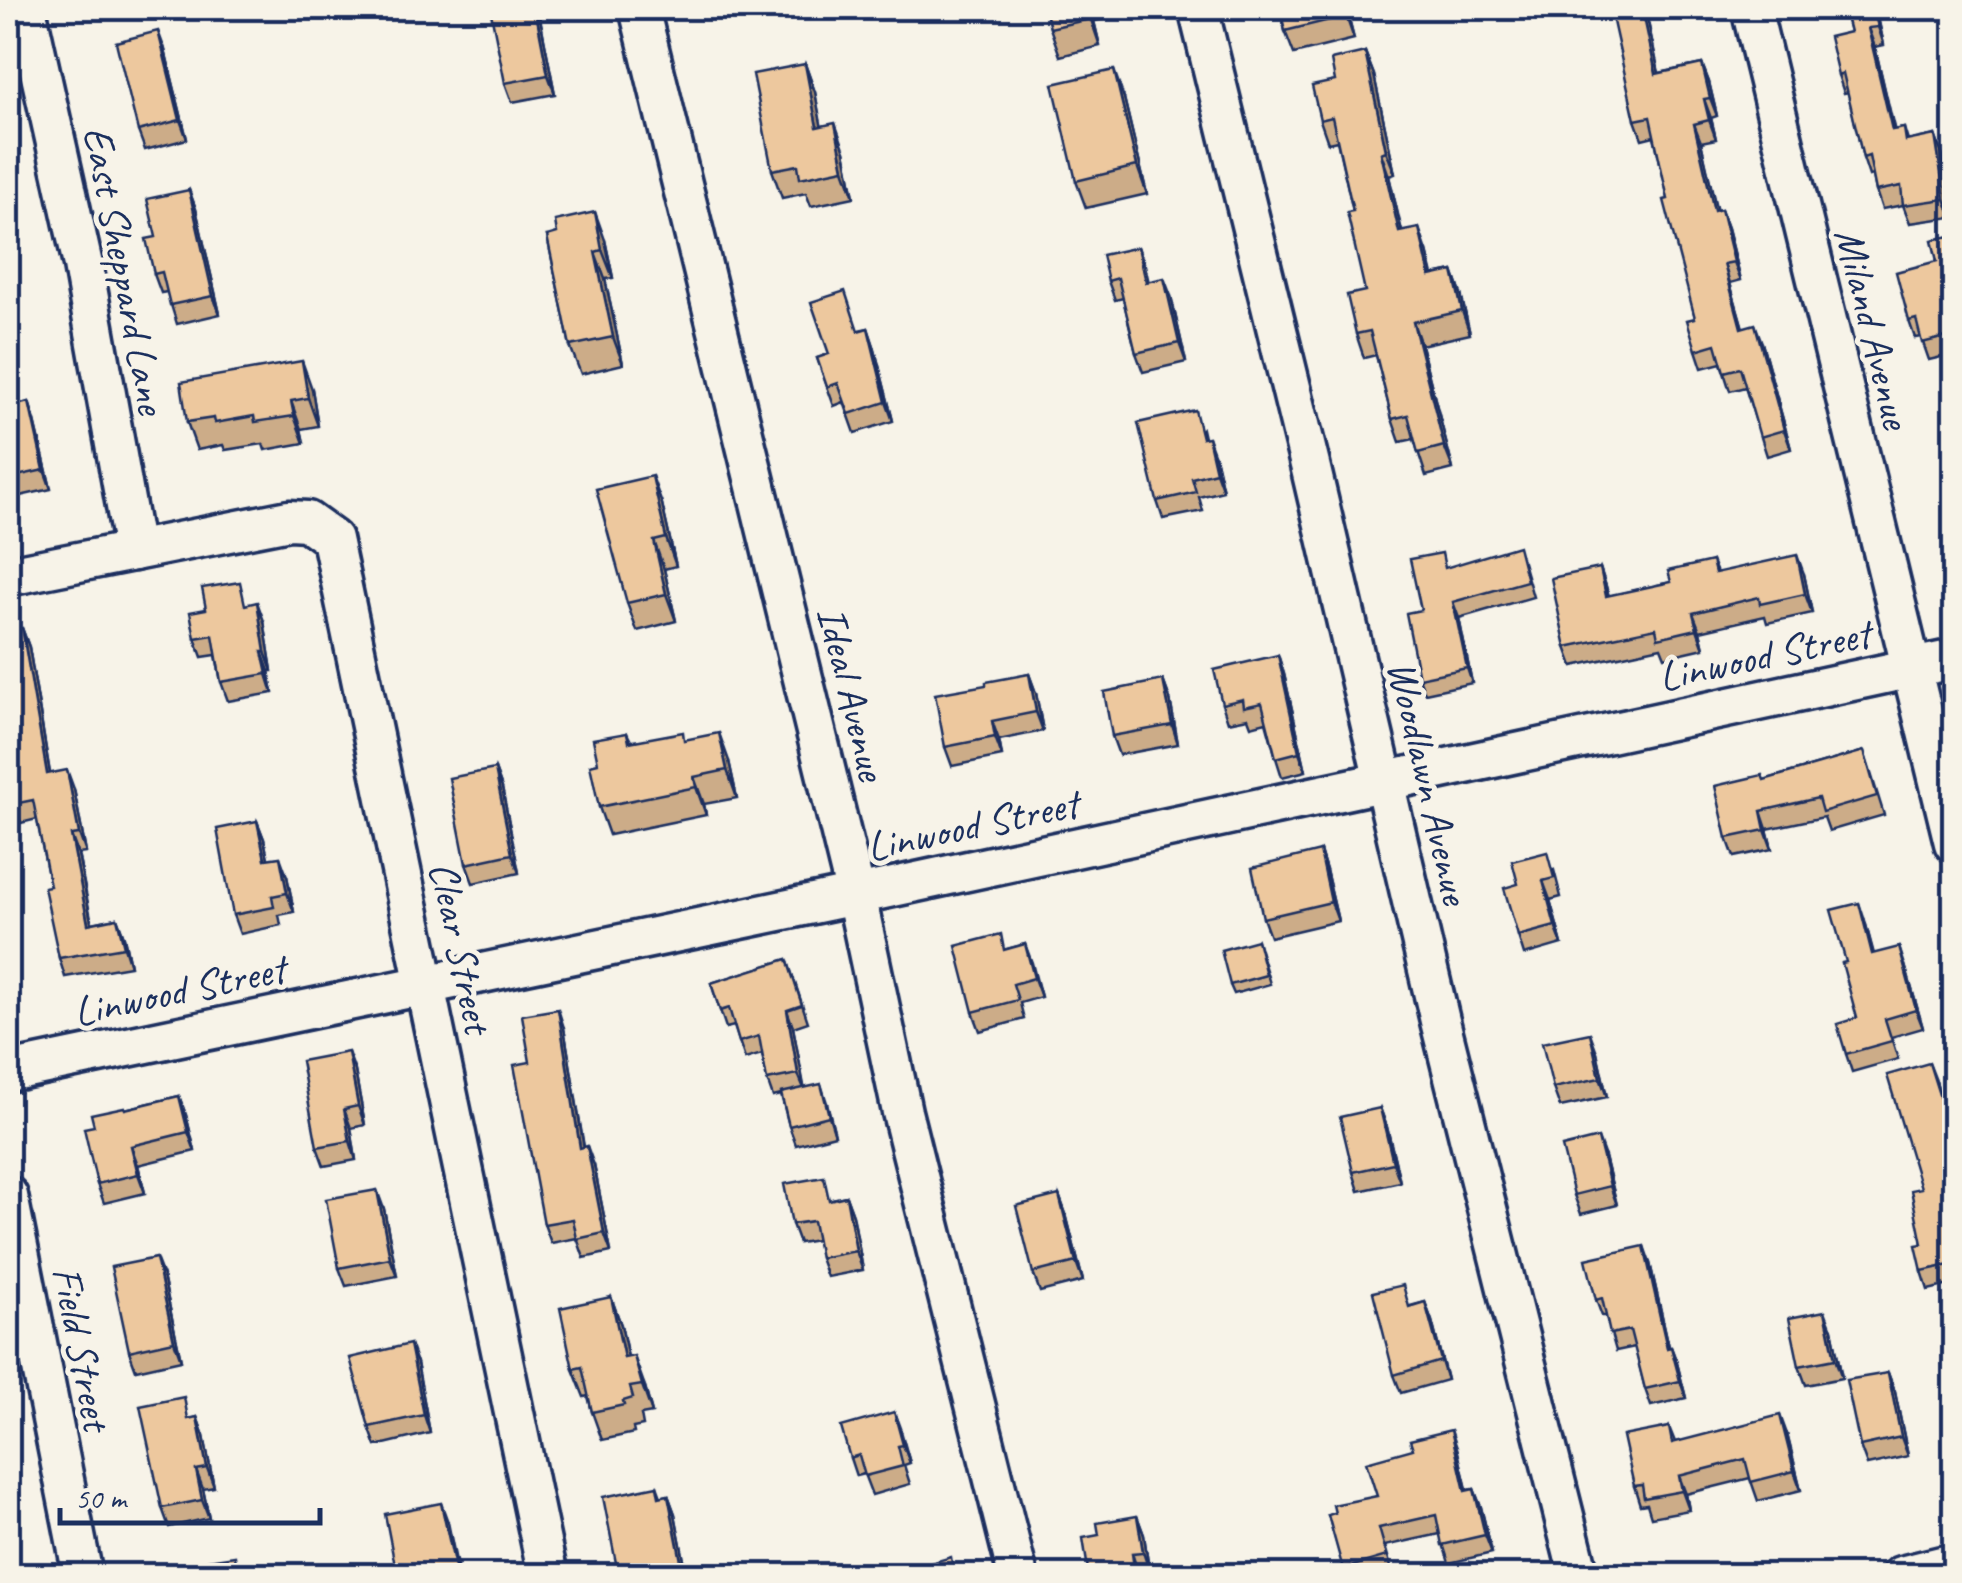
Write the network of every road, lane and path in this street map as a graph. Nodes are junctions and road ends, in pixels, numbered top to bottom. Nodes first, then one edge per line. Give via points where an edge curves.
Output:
1 (26, 8) edge
2 (640, 8) edge
3 (1198, 8) edge
4 (1751, 8) edge
5 (134, 551) junction
6 (8, 576) edge
7 (1954, 658) edge
8 (1912, 670) junction
9 (1384, 780) junction
10 (1954, 843) edge
11 (856, 896) junction
12 (423, 983) junction
13 (8, 1072) edge
14 (8, 1196) edge
15 (1954, 1563) edge
16 (82, 1576) edge
17 (548, 1576) edge
18 (1018, 1576) edge
19 (1580, 1576) edge
20 (1901, 1576) edge

1 - 5 street, East Sheppard Lane via 83,266
2 - 11 street, Ideal Avenue
3 - 9 street, Woodlawn Avenue
4 - 8 street, Miland Avenue
5 - 6 street, Clear Street
5 - 12 street, Clear Street via 289,520 308,520 332,539
7 - 8 street, Linwood Street
8 - 9 street, Linwood Street
8 - 10 street, Miland Avenue
9 - 11 street, Linwood Street
9 - 19 street, Woodlawn Avenue
11 - 12 street, Linwood Street
11 - 18 street, Ideal Avenue
12 - 13 street, Linwood Street
12 - 17 street, Clear Street
14 - 16 street, Field Street
15 - 20 street

